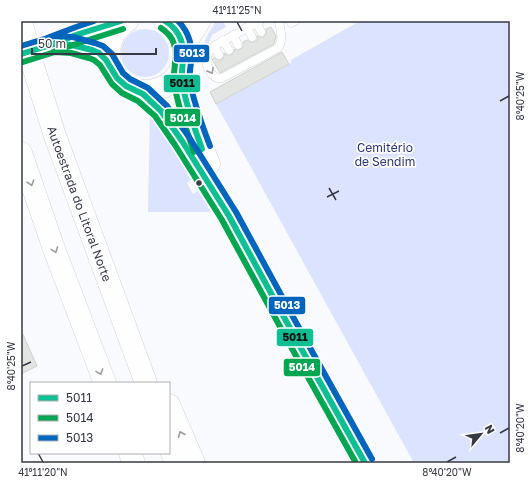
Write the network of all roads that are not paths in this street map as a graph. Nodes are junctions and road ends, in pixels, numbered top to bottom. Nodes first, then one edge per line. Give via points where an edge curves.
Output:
1 (21, 21) edge
2 (84, 21) edge
3 (165, 21) edge
4 (200, 21) edge
5 (278, 21) edge
6 (118, 22) edge
7 (258, 22) edge
8 (247, 27) junction
9 (261, 32) dead end
10 (233, 35) junction
11 (252, 37) dead end
12 (223, 40) junction
13 (54, 44) junction
14 (238, 45) dead end
15 (214, 46) junction
16 (229, 50) dead end
17 (21, 54) edge
18 (219, 55) dead end
19 (183, 57) junction
20 (111, 68) junction
21 (136, 90) junction
22 (21, 153) edge
23 (229, 216) junction
24 (86, 222) junction
25 (105, 382) edge
26 (146, 382) edge
27 (159, 382) edge
28 (170, 407) edge
29 (170, 448) edge
30 (176, 463) edge
31 (194, 463) edge
32 (365, 463) edge

1 - 24 main road, Autoestrada do Litoral Norte via 43,99
2 - 13 street
3 - 19 main road via 182,39
4 - 19 street via 191,35
15 -> 5 lane via 209,51 207,62 212,76 219,79 228,71 270,48 278,48 282,38
6 - 13 main road
6 - 20 main road via 118,28 109,47 108,58
7 - 8 lane
7 - 9 lane
8 - 10 lane
8 - 11 lane
10 - 12 lane
10 - 14 lane
12 - 15 lane
12 - 16 lane
13 - 17 main road, bridge
13 - 20 main road via 92,50 106,60
15 - 18 lane
19 - 21 main road via 178,75 170,84 152,91
19 - 23 main road via 182,80 192,121
20 - 21 main road via 126,86
21 - 23 main road via 149,99 171,123
22 -> 25 main road
23 - 32 main road
24 - 26 main road, Autoestrada do Litoral Norte
24 - 27 main road
31 -> 28 main road
29 - 30 main road

